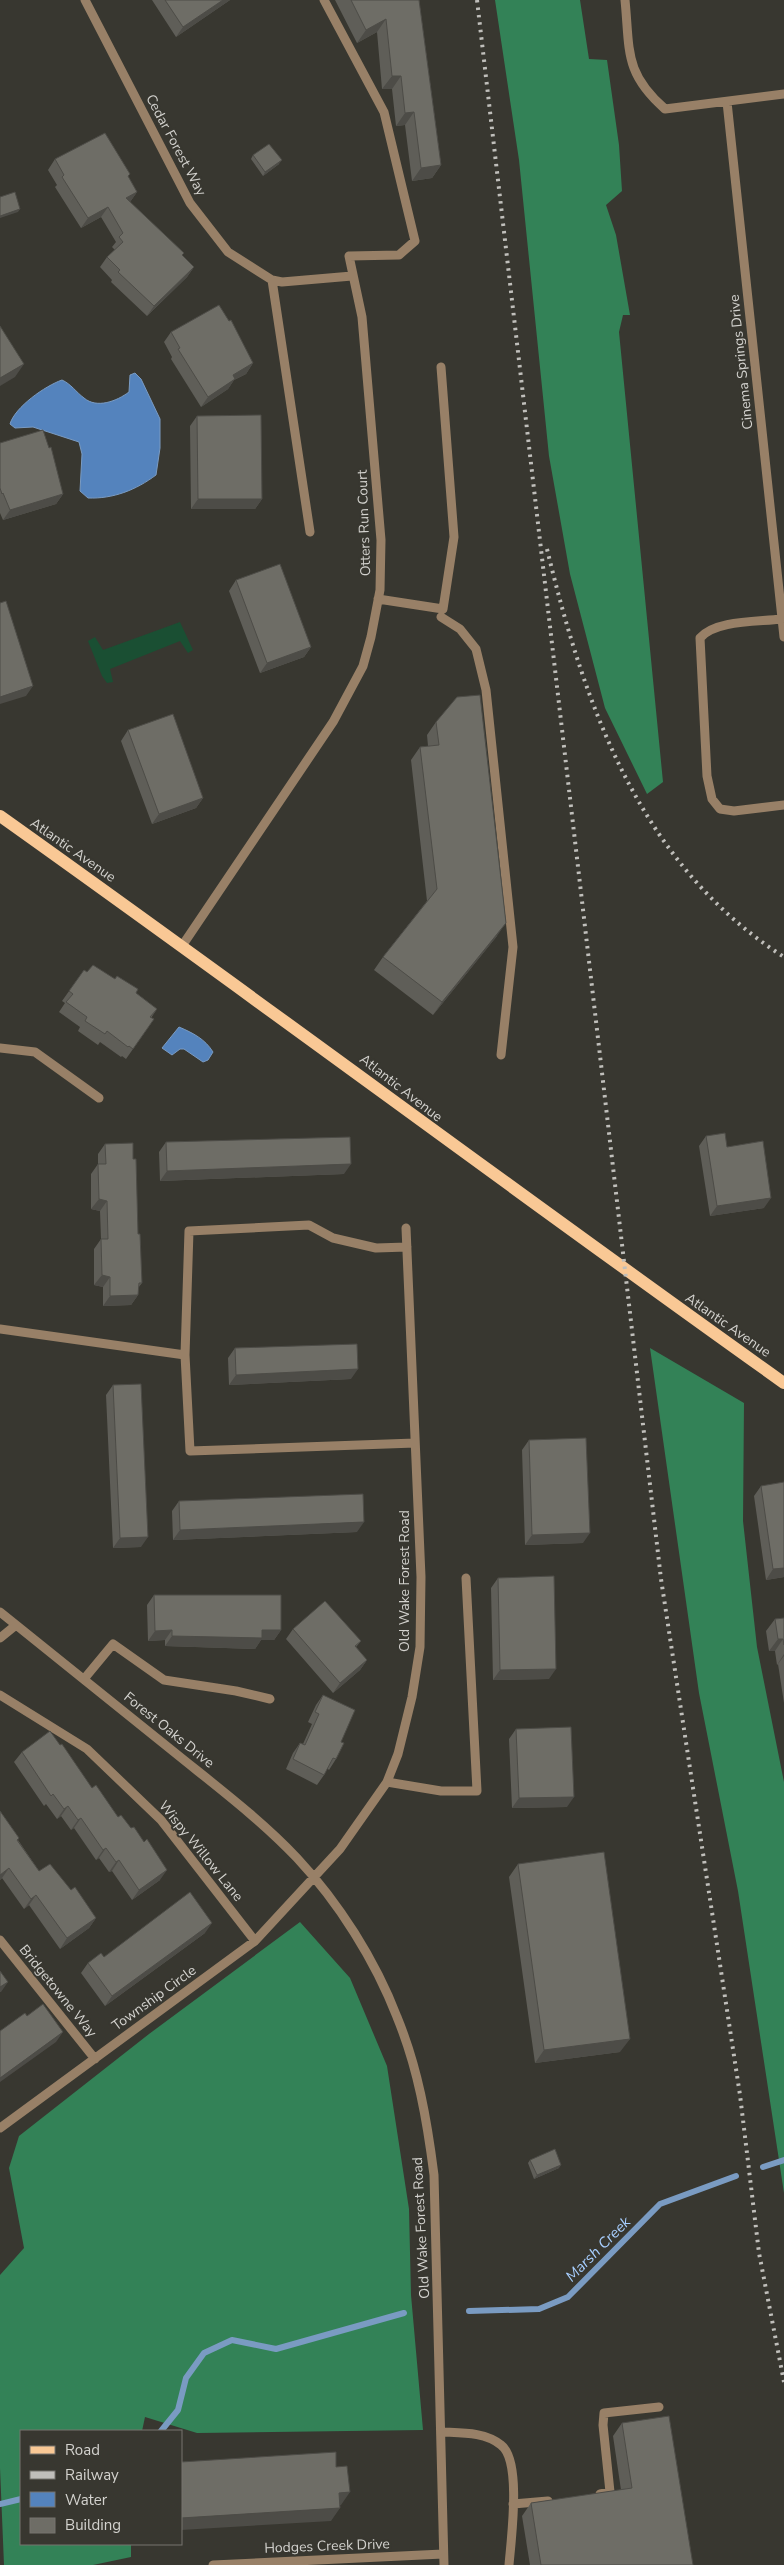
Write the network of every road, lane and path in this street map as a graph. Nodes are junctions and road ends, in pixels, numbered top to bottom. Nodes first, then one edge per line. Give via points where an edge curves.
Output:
1 (85, 0) edge
2 (324, 0) edge
3 (625, 0) edge
4 (784, 94) edge
5 (727, 102) junction
6 (352, 276) junction
7 (272, 280) junction
8 (441, 367) dead end
9 (310, 532) dead end
10 (378, 599) junction
11 (442, 617) dead end
12 (782, 619) junction
13 (784, 637) edge
14 (784, 806) edge
15 (0, 816) edge
16 (182, 946) junction
17 (0, 1048) edge
18 (500, 1054) dead end
19 (99, 1098) dead end
20 (406, 1228) dead end
21 (407, 1247) junction
22 (0, 1329) edge
23 (185, 1355) junction
24 (784, 1383) edge
25 (415, 1442) junction
26 (466, 1578) dead end
27 (0, 1612) edge
28 (16, 1625) junction
29 (0, 1638) edge
30 (84, 1679) junction
31 (0, 1695) edge
32 (270, 1699) dead end
33 (387, 1782) junction
34 (313, 1877) junction
35 (0, 1940) edge
36 (254, 1941) junction
37 (95, 2059) junction
38 (0, 2128) edge
39 (658, 2407) dead end
40 (442, 2432) junction
41 (587, 2498) edge
42 (561, 2501) edge
43 (513, 2504) junction
44 (443, 2554) junction
45 (213, 2565) edge
46 (444, 2565) edge
47 (510, 2565) edge

1 - 7 street, Cedar Forest Way via 190,203 228,252
2 - 6 street, Otters Run Court via 384,112 415,241 400,255 349,256
3 - 5 street via 632,63 637,79 649,95 665,109
4 - 5 street
5 - 12 street, Cinema Springs Drive
6 - 7 street
6 - 10 street, Otters Run Court via 362,317 377,474 381,540
7 - 9 street
8 - 10 street via 454,537 442,609
10 - 16 street, Otters Run Court via 363,666 333,722
11 - 18 street via 460,629 476,648 486,690 513,947
12 - 13 street, Cinema Springs Drive
12 - 14 street via 718,626 700,638 707,776 712,799 720,809 734,811
15 - 16 main road, Atlantic Avenue
16 - 24 main road, Atlantic Avenue via 578,1237
17 - 19 street via 34,1052
20 - 21 street, Old Wake Forest Road
21 - 23 street via 368,1246 333,1238 309,1225 189,1231
21 - 25 street, Old Wake Forest Road
22 - 23 street
23 - 25 street via 190,1452
25 - 33 street, Old Wake Forest Road via 421,1577 420,1647 412,1697 398,1754
26 - 33 street via 477,1791 441,1791
27 - 28 street, Forest Oaks Drive
28 - 29 street
28 - 30 street, Forest Oaks Drive
30 - 32 street via 113,1644 164,1680
30 - 34 street, Forest Oaks Drive via 249,1814
31 - 36 street, Wispy Willow Lane via 87,1749 161,1820
33 - 34 street, Old Wake Forest Road via 340,1849
34 - 36 street, Township Circle
34 - 40 street, Old Wake Forest Road via 342,1914 381,1981 417,2074 434,2174
35 - 37 street, Bridgetowne Way
36 - 37 street, Township Circle
37 - 38 street, Township Circle
39 - 41 street via 604,2413 610,2492
40 - 43 street via 478,2434 502,2445 513,2467
40 - 44 street, Old Wake Forest Road
42 - 43 street
43 - 47 street
44 - 45 street, Hodges Creek Drive
44 - 46 street, Old Wake Forest Road

